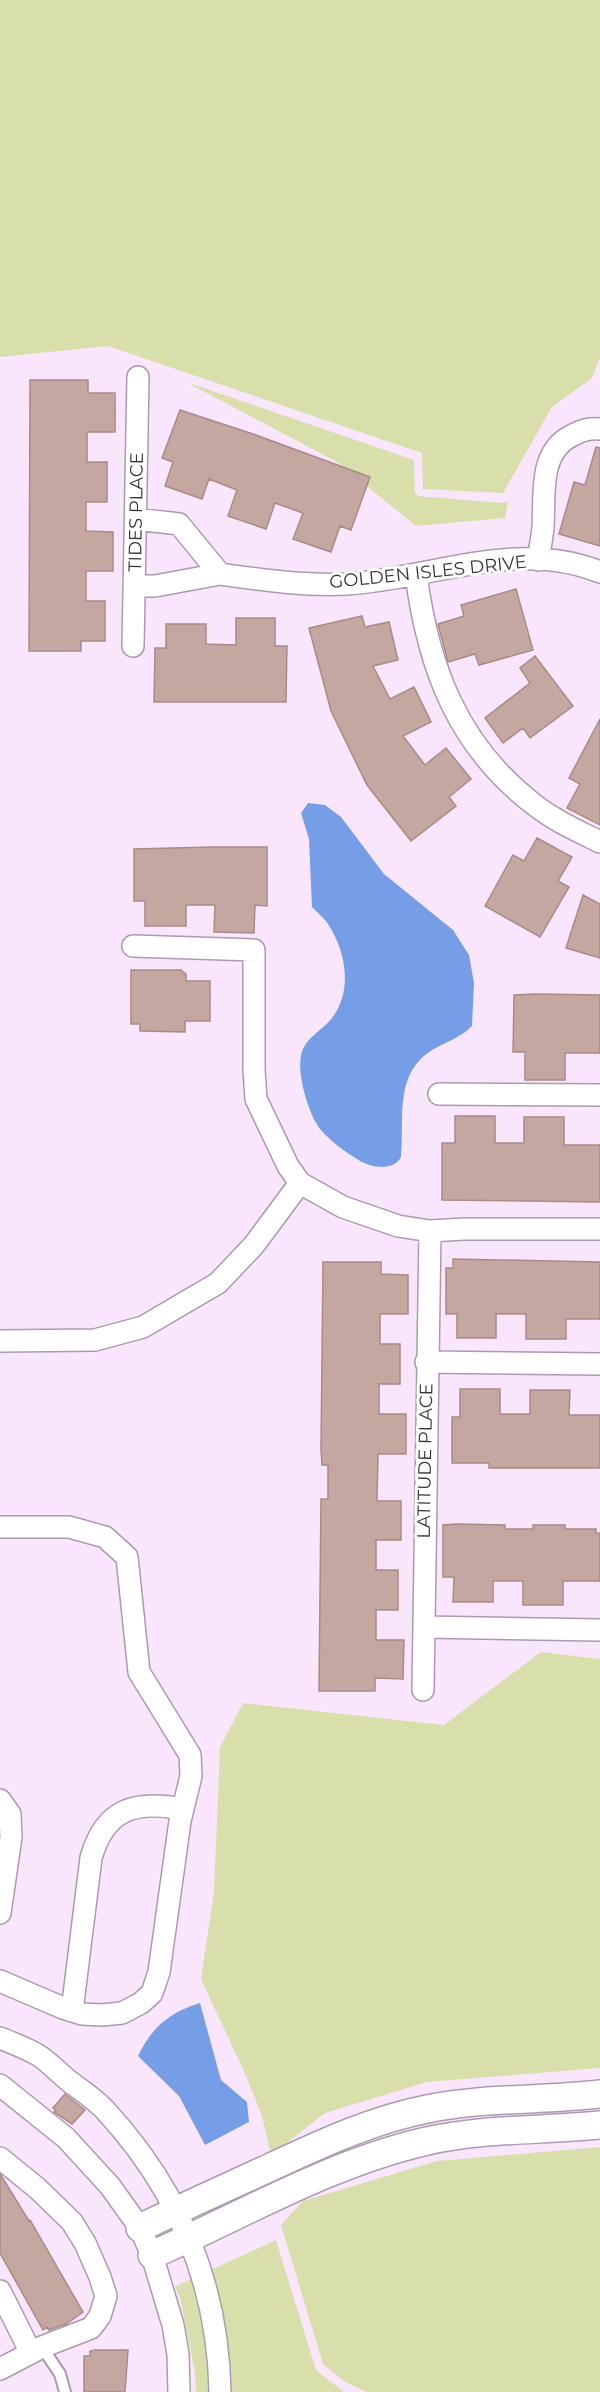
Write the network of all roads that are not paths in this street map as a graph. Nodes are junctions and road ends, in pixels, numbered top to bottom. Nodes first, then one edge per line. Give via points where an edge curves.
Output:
1 (138, 377) dead end
2 (600, 429) edge
3 (136, 519) junction
4 (538, 560) junction
5 (600, 572) edge
6 (220, 574) junction
7 (416, 574) junction
8 (134, 586) junction
9 (133, 646) dead end
10 (600, 842) edge
11 (133, 946) dead end
12 (439, 1094) dead end
13 (600, 1095) edge
14 (300, 1183) junction
15 (600, 1228) edge
16 (430, 1231) junction
17 (0, 1341) edge
18 (426, 1362) junction
19 (600, 1364) edge
20 (0, 1527) edge
21 (424, 1627) junction
22 (600, 1630) edge
23 (423, 1690) dead end
24 (0, 1800) edge
25 (183, 1809) junction
26 (2, 1891) edge
27 (0, 1913) edge
28 (0, 1981) edge
29 (72, 2011) junction
30 (0, 2038) edge
31 (0, 2085) edge
32 (600, 2094) edge
33 (600, 2125) edge
34 (0, 2157) edge
35 (177, 2210) junction
36 (140, 2228) junction
37 (189, 2239) junction
38 (152, 2255) junction
39 (0, 2291) edge
40 (37, 2350) junction
41 (0, 2369) edge
42 (65, 2392) edge
43 (179, 2392) edge
44 (220, 2392) edge

1 - 3 street, TIDES PLACE
2 - 4 street via 589,428 562,440 550,456 543,488
3 - 6 street via 179,524
3 - 8 street, TIDES PLACE
4 - 5 street, GOLDEN ISLES DRIVE via 582,564
4 - 7 street, GOLDEN ISLES DRIVE via 459,564
6 - 7 street, GOLDEN ISLES DRIVE via 285,584 348,584
6 - 8 street, GOLDEN ISLES DRIVE
7 - 10 street via 427,644 459,720 483,754 536,806
8 - 9 street, TIDES PLACE
11 - 14 street via 254,950 256,1099
12 - 13 street
14 - 16 street via 343,1207 398,1226
14 - 17 street via 254,1245 218,1283 143,1327 95,1340
15 - 16 street
16 - 18 street, LATITUDE PLACE
18 - 19 street
18 - 21 street, LATITUDE PLACE
20 - 25 street via 69,1527 105,1537 127,1557 140,1672 190,1755
21 - 22 street
21 - 23 street, LATITUDE PLACE
24 - 26 street via 10,1814
25 - 29 street via 159,1972 152,1993 122,2013
25 - 29 street via 133,1808 119,1814 96,1839
26 - 27 street
28 - 29 street
30 - 35 street via 37,2055 104,2109 146,2160
31 - 36 street via 66,2138 110,2186
32 - 35 street via 471,2101 371,2124
33 - 37 street via 474,2132 375,2154 330,2171
34 - 40 street via 72,2222 85,2243 106,2296 100,2316 91,2328
35 - 36 street
35 - 37 street
36 - 38 street
37 - 38 street
37 - 44 street via 210,2300
38 - 43 street via 173,2325
39 - 40 street
40 - 41 street
40 - 42 lane via 60,2374

